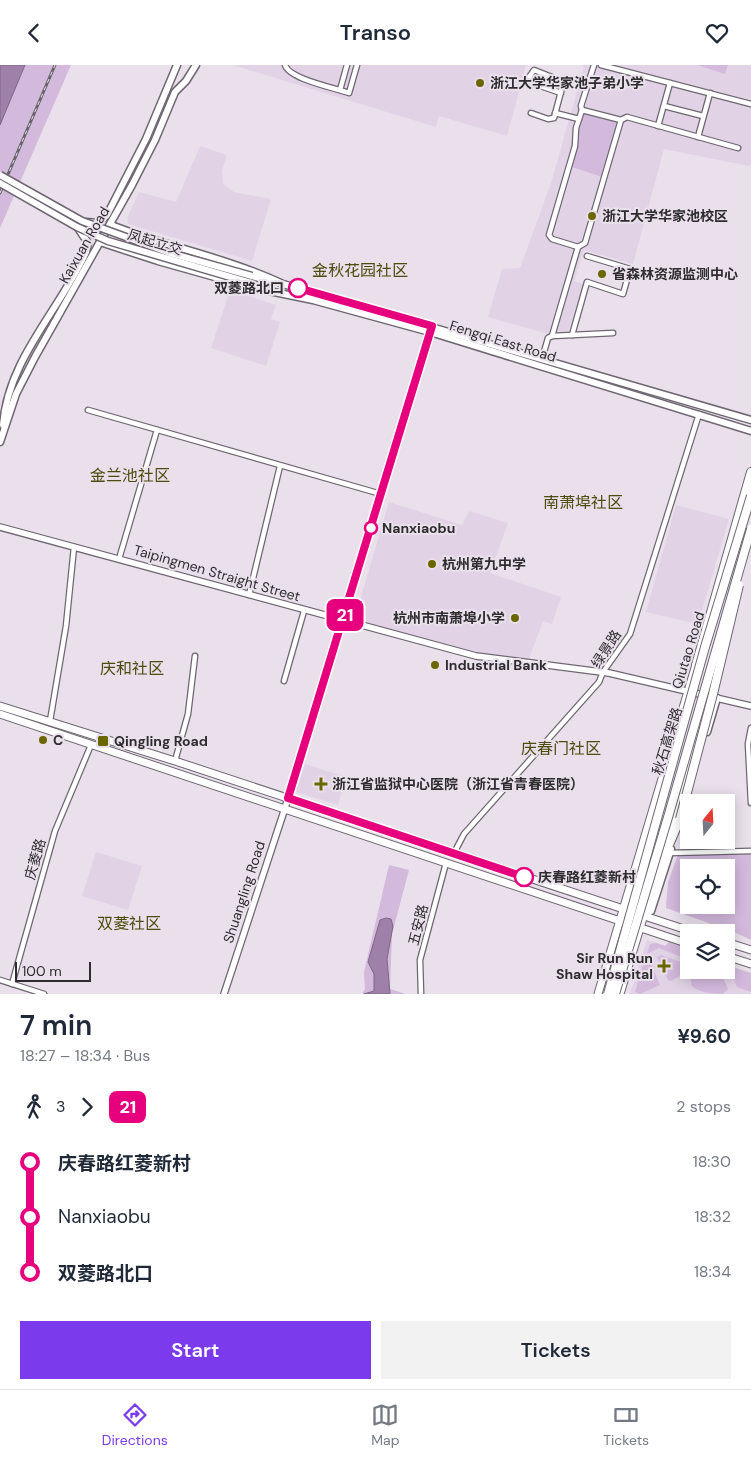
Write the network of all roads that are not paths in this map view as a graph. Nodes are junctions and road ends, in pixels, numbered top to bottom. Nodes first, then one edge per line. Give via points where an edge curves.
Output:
1 (177, 65) edge
2 (196, 65) edge
3 (285, 65) edge
4 (347, 65) edge
5 (357, 65) edge
6 (594, 65) edge
7 (601, 65) edge
8 (670, 83) junction
9 (340, 90) junction
10 (561, 93) junction
11 (710, 93) junction
12 (751, 104) edge
13 (664, 106) junction
14 (582, 110) junction
15 (530, 113) dead end
16 (555, 113) junction
17 (703, 116) junction
18 (579, 119) junction
19 (621, 121) junction
20 (658, 126) junction
21 (698, 137) junction
22 (738, 148) dead end
23 (0, 175) edge
24 (0, 183) edge
25 (82, 221) junction
26 (111, 225) junction
27 (77, 227) junction
28 (100, 242) junction
29 (578, 247) junction
30 (587, 257) dead end
31 (252, 280) junction
32 (283, 284) junction
33 (313, 300) junction
34 (431, 329) junction
35 (613, 333) dead end
36 (572, 335) junction
37 (552, 337) junction
38 (542, 359) junction
39 (88, 410) dead end
40 (699, 414) junction
41 (751, 420) edge
42 (157, 430) junction
43 (751, 431) edge
44 (2, 433) junction
45 (0, 442) edge
46 (280, 466) junction
47 (751, 472) edge
48 (751, 486) edge
49 (382, 494) junction
50 (751, 496) edge
51 (0, 527) edge
52 (751, 530) edge
53 (751, 542) edge
54 (74, 547) junction
55 (119, 559) junction
56 (249, 595) junction
57 (304, 611) junction
58 (343, 621) junction
59 (195, 656) dead end
60 (696, 665) junction
61 (603, 672) junction
62 (284, 681) dead end
63 (689, 691) junction
64 (709, 696) junction
65 (717, 698) junction
66 (0, 705) edge
67 (751, 705) edge
68 (0, 715) edge
69 (50, 721) junction
70 (751, 728) edge
71 (90, 745) junction
72 (175, 761) junction
73 (288, 798) junction
74 (751, 803) edge
75 (285, 808) junction
76 (751, 851) edge
77 (454, 853) junction
78 (669, 853) junction
79 (446, 863) junction
80 (654, 880) junction
81 (624, 910) junction
82 (643, 916) junction
83 (620, 921) junction
84 (640, 928) junction
85 (680, 928) edge
86 (680, 941) edge
87 (735, 945) edge
88 (751, 950) edge
89 (735, 959) edge
90 (751, 964) edge
91 (0, 980) edge
92 (12, 984) junction
93 (44, 994) edge
94 (224, 994) edge
95 (421, 994) edge
96 (598, 994) edge
97 (608, 994) edge
98 (614, 994) edge
99 (620, 994) edge

1 - 25 main road, bridge via 146,139 107,215 98,223
2 - 26 main road, Kaixuan Road via 175,93 155,140
3 - 9 street via 290,73
4 - 9 street
5 - 9 street via 349,93
6 - 14 street
7 - 8 street
8 - 11 street
8 - 13 street
10 - 10 street via 562,81 538,71 531,73 532,83
10 - 16 street
11 - 12 street
11 - 17 street
13 - 17 street
13 - 20 street
14 - 18 street
14 - 19 street
15 - 16 street via 552,120
16 - 18 street
17 - 21 street
18 - 29 street via 575,146 549,235 552,239
19 - 20 street via 627,117
19 - 29 street via 585,243
20 - 21 street
21 - 22 street
23 - 25 main road, 凤起立交, bridge
24 - 27 main road, 凤起立交, bridge
25 - 31 main road, 凤起立交, bridge
26 - 28 main road, Kaixuan Road
26 - 32 main road, Fengqi East Road via 148,240 254,271
27 - 31 main road, 凤起立交, bridge via 108,241
27 - 44 main road via 88,243 86,252 20,366 4,408
28 - 33 main road, Fengqi East Road via 254,288
28 - 44 main road, Kaixuan Road via 16,394
29 - 37 street
30 - 36 street via 630,269 624,294 587,282
31 - 32 main road, 凤起立交
31 - 33 main road, 凤起立交
32 - 34 main road, Fengqi East Road
33 - 34 main road, Fengqi East Road
34 - 38 main road, Fengqi East Road
34 - 40 main road, Fengqi East Road
34 - 49 street, Shuangling Road
35 - 36 street
36 - 37 street
37 - 38 street via 548,338
38 - 41 main road, Fengqi East Road
39 - 42 street
40 - 43 main road, Fengqi East Road
40 - 61 street, 绿景路 via 630,634
42 - 46 street
42 - 55 street
44 - 45 main road, Kaixuan Road
46 - 49 street
46 - 56 street
47 - 60 highway
48 - 60 main road, Qiutao Road
49 - 58 street, Shuangling Road
50 - 97 highway, 秋石高架路, bridge
51 - 54 street, Taipingmen Straight Street
52 - 80 highway, bridge via 680,819
52 - 98 highway, 秋石高架路, bridge
53 - 64 main road via 722,638
54 - 55 street, Taipingmen Straight Street
54 - 69 street via 66,626
55 - 56 street, Taipingmen Straight Street
56 - 57 street, Taipingmen Straight Street
57 - 58 street, Taipingmen Straight Street
57 - 62 street
58 - 61 street, Taipingmen Straight Street via 476,656
58 - 73 street, Shuangling Road
59 - 72 street via 188,714
60 - 63 main road, Qiutao Road
61 - 63 street, Taipingmen Straight Street
61 - 77 street, 绿景路 via 599,682 464,834
63 - 64 street, Taipingmen Straight Street
63 - 81 main road, Qiutao Road
64 - 65 street, Taipingmen Straight Street
64 - 80 main road
65 - 67 street, Taipingmen Straight Street
65 - 78 main road
66 - 69 main road
68 - 71 main road
69 - 72 main road
70 - 74 street via 748,744
71 - 75 main road
71 - 92 street, 庆菱路 via 55,831
72 - 73 main road
73 - 75 street, Shuangling Road
73 - 77 main road
75 - 79 main road
75 - 94 street, Shuangling Road
76 - 78 street
77 - 81 main road
78 - 82 main road via 651,911
79 - 83 main road
79 - 95 street, 五安路 via 420,960
80 - 82 main road
81 - 82 main road
81 - 83 main road, Qiutao Road
82 - 84 main road
82 - 85 main road
83 - 84 main road
83 - 96 main road, Qiutao Road
84 - 86 main road
84 - 99 main road
87 - 88 main road
89 - 90 main road
91 - 92 street
92 - 93 street

